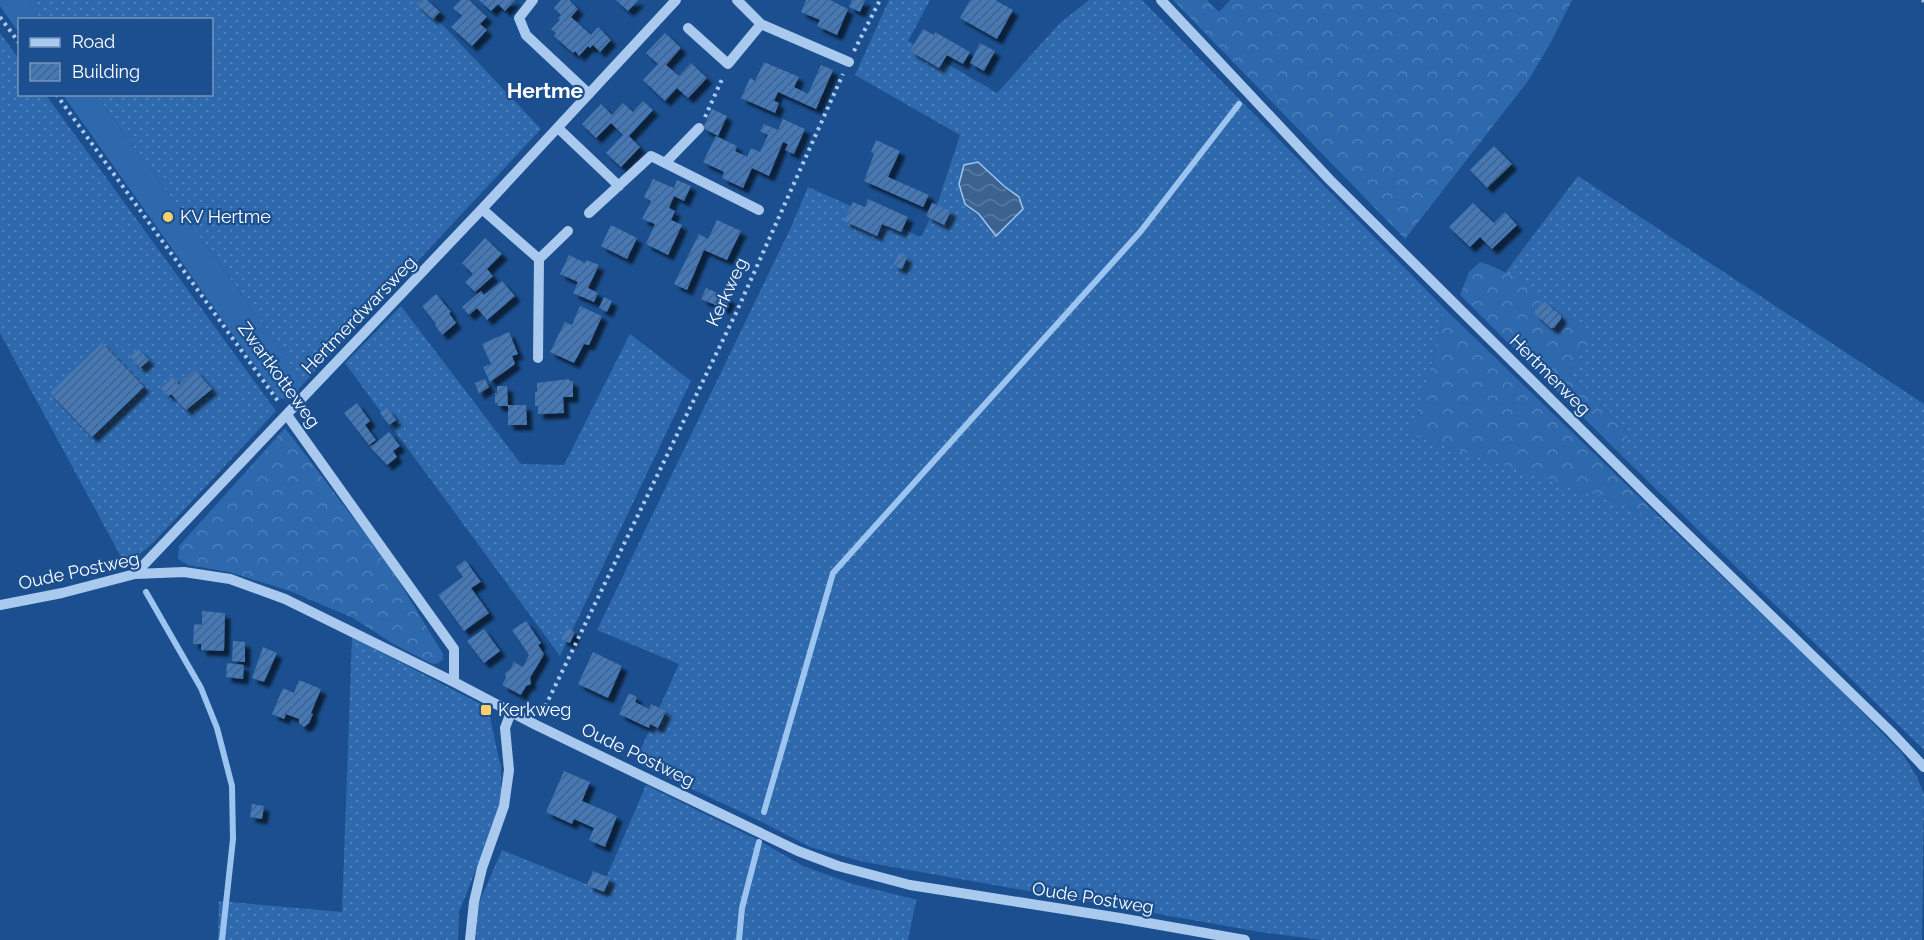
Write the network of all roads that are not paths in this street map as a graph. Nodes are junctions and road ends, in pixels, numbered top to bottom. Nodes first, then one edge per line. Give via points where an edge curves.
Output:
1 (533, 0) edge
2 (676, 0) edge
3 (737, 0) edge
4 (1161, 0) edge
5 (762, 24) junction
6 (688, 28) dead end
7 (849, 62) road end
8 (589, 94) junction
9 (558, 128) junction
10 (699, 128) road end
11 (665, 163) junction
12 (619, 186) junction
13 (482, 209) junction
14 (759, 210) dead end
15 (589, 213) dead end
16 (568, 231) dead end
17 (539, 259) junction
18 (538, 358) dead end
19 (287, 415) junction
20 (135, 574) junction
21 (0, 605) edge
22 (454, 682) junction
23 (511, 712) junction
24 (1924, 767) edge
25 (470, 940) edge
26 (1245, 940) edge

1 - 8 street via 519,18 526,35
2 - 8 street, Hertmerdwarsweg
3 - 5 street
4 - 24 street, Hertmerweg via 1330,180
5 - 6 street via 728,64
5 - 7 street
8 - 9 street, Hertmerdwarsweg
9 - 12 street
9 - 13 street, Hertmerdwarsweg
10 - 11 street
11 - 12 street via 651,156
11 - 14 street
12 - 15 street
13 - 17 street
13 - 19 street, Hertmerdwarsweg
16 - 17 street
17 - 18 street
19 - 20 street, Hertmerdwarsweg
19 - 22 street, Zwartkotteweg via 454,649
20 - 21 street, Oude Postweg
20 - 22 street, Oude Postweg via 184,572 230,579 285,599
22 - 23 street, Oude Postweg
23 - 25 street via 505,728 509,770 504,806 482,868
23 - 26 street, Oude Postweg via 798,851 838,866 910,885

